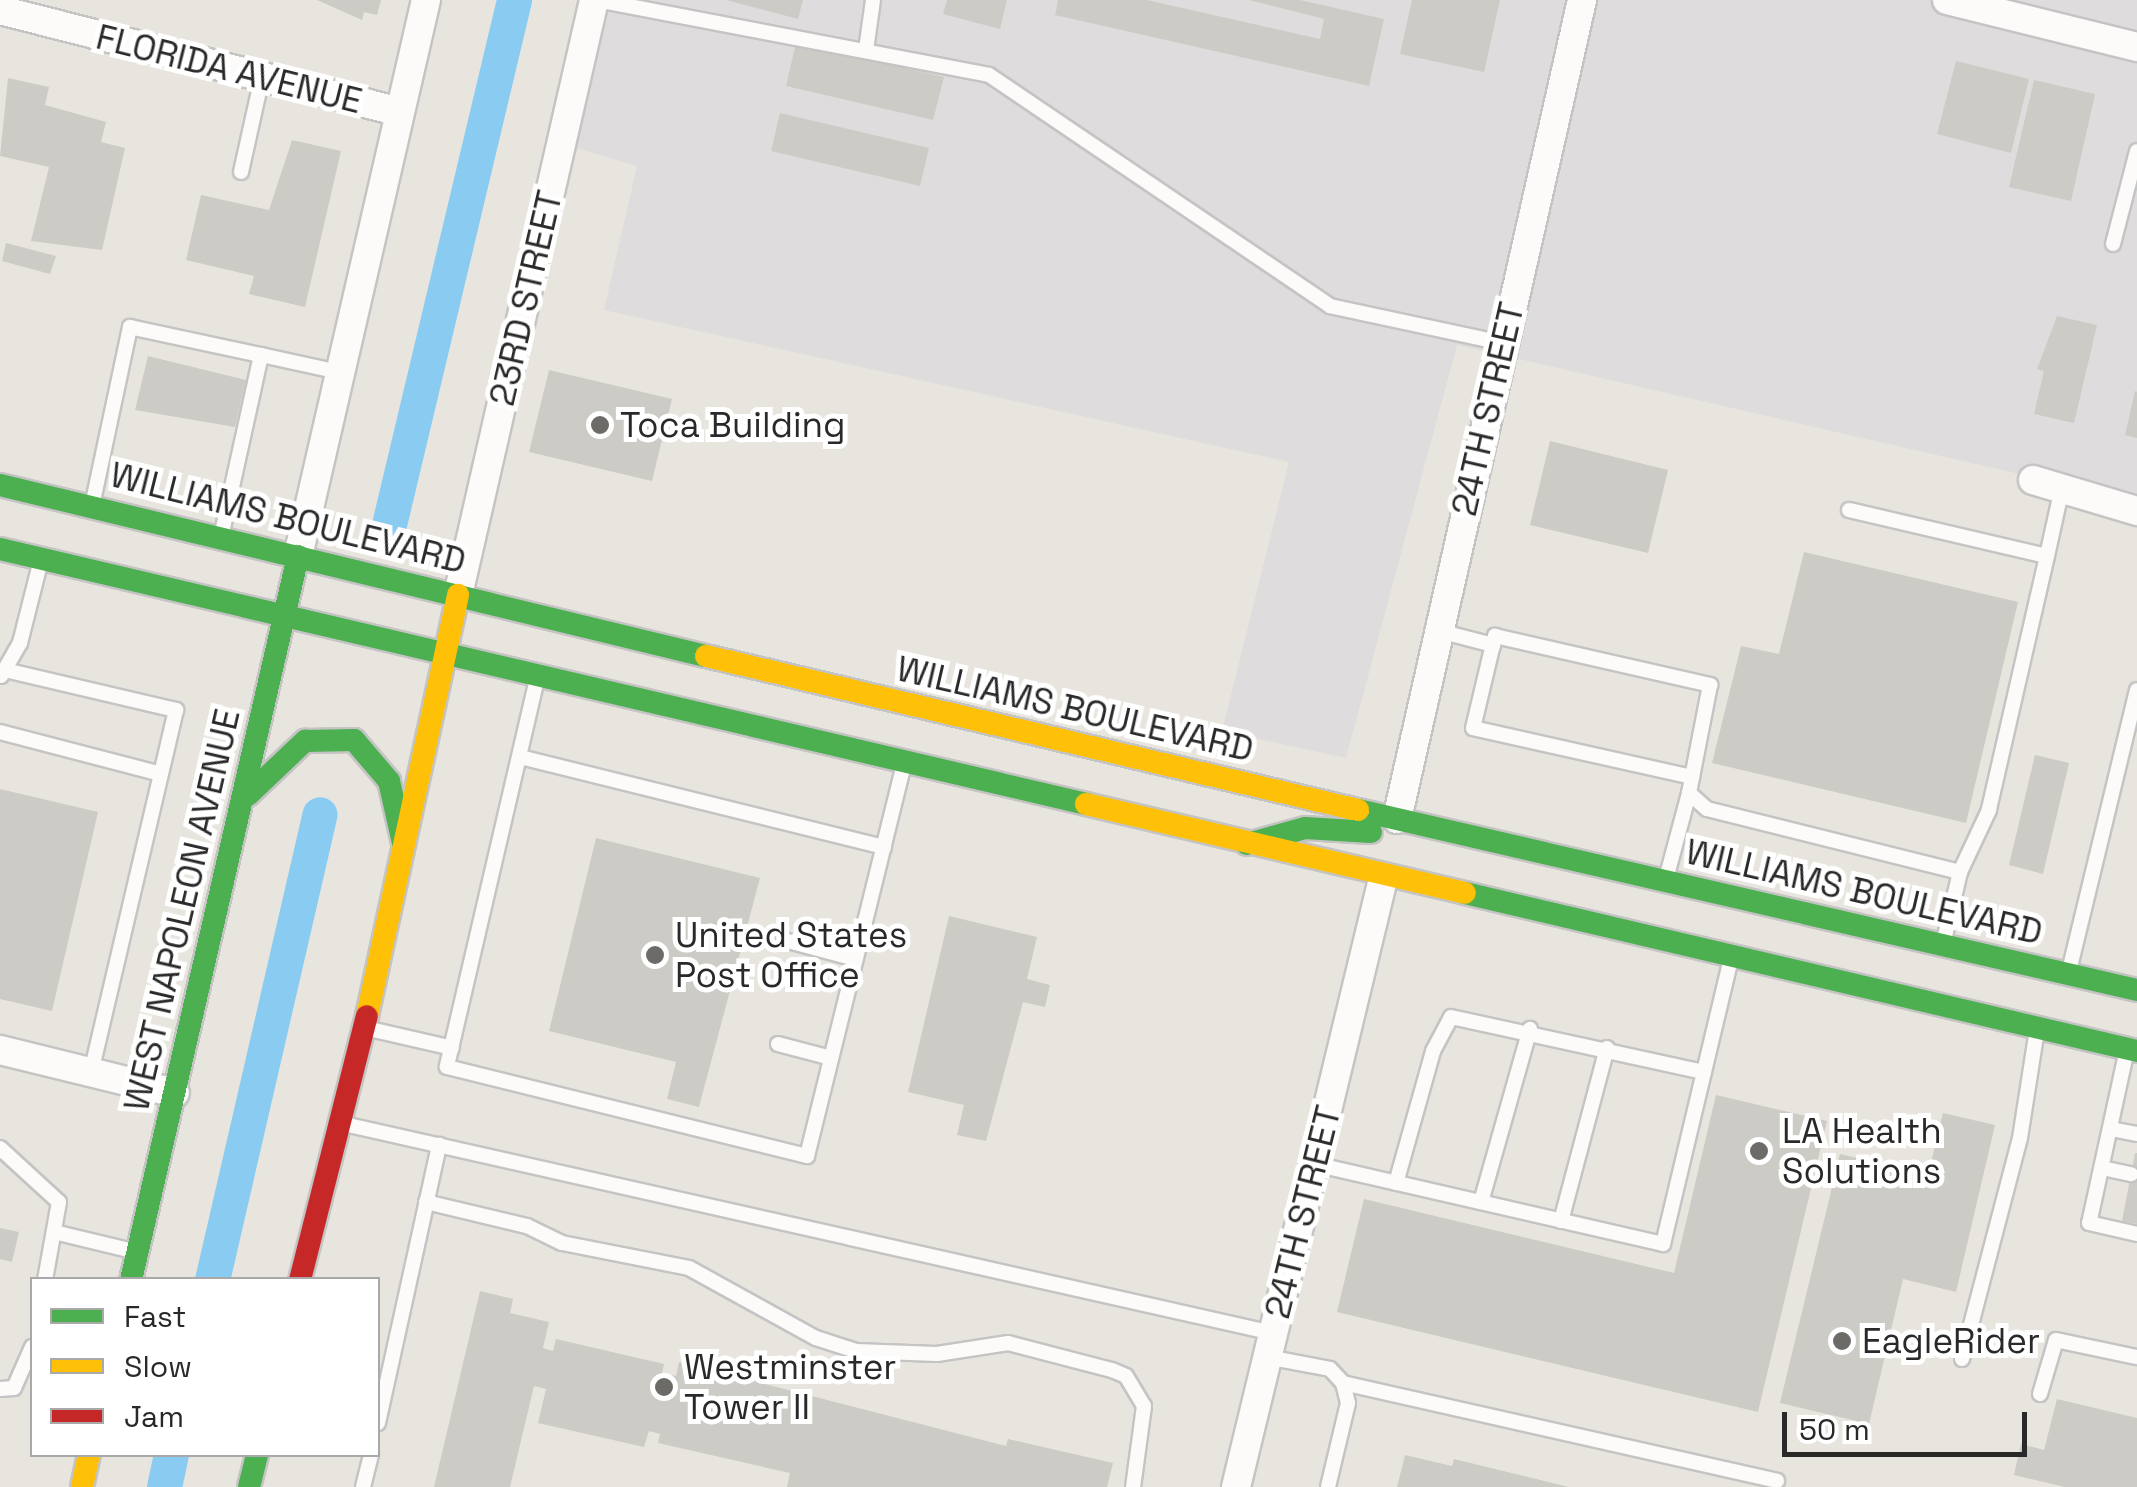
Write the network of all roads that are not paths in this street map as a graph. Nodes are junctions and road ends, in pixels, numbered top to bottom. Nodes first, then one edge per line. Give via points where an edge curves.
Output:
1 (426, 0) edge
2 (595, 0) edge
3 (873, 0) edge
4 (1582, 0) edge
5 (1947, 0) edge
6 (0, 10) edge
7 (2137, 47) edge
8 (866, 50) junction
9 (262, 78) junction
10 (399, 112) junction
11 (2137, 150) edge
12 (241, 172) dead end
13 (2113, 244) dead end
14 (1503, 344) junction
15 (261, 355) junction
16 (340, 372) junction
17 (2034, 480) dead end
18 (0, 485) edge
19 (2062, 488) junction
20 (92, 506) junction
21 (1848, 510) dead end
22 (2137, 511) edge
23 (221, 538) junction
24 (0, 549) edge
25 (298, 556) junction
26 (2047, 556) junction
27 (42, 559) junction
28 (458, 595) junction
29 (285, 617) junction
30 (1439, 631) junction
31 (1493, 645) junction
32 (447, 656) junction
33 (2, 674) edge
34 (538, 678) junction
35 (2137, 690) edge
36 (0, 732) edge
37 (520, 757) junction
38 (904, 765) junction
39 (161, 774) junction
40 (1691, 785) junction
41 (242, 803) junction
42 (1397, 820) junction
43 (1243, 845) junction
44 (884, 848) junction
45 (1567, 860) junction
46 (406, 861) junction
47 (1960, 872) junction
48 (1383, 878) junction
49 (1665, 884) junction
50 (784, 940) dead end
51 (1943, 945) junction
52 (1731, 958) junction
53 (856, 959) junction
54 (2068, 974) junction
55 (2137, 990) edge
56 (363, 1028) junction
57 (2037, 1028) junction
58 (1530, 1029) junction
59 (778, 1044) dead end
60 (452, 1048) junction
61 (1607, 1048) junction
62 (0, 1050) edge
63 (2132, 1050) edge
64 (831, 1058) junction
65 (92, 1072) junction
66 (1704, 1072) junction
67 (174, 1093) junction
68 (338, 1122) junction
69 (2111, 1129) junction
70 (2137, 1134) edge
71 (439, 1145) junction
72 (0, 1148) edge
73 (1314, 1164) junction
74 (2102, 1168) junction
75 (2131, 1174) dead end
76 (1396, 1183) junction
77 (426, 1202) junction
78 (1481, 1202) junction
79 (1562, 1221) junction
80 (54, 1232) junction
81 (2137, 1234) edge
82 (137, 1252) junction
83 (46, 1277) edge
84 (132, 1277) edge
85 (301, 1277) edge
86 (1270, 1345) junction
87 (30, 1351) edge
88 (2137, 1357) edge
89 (1962, 1359) dead end
90 (1344, 1383) junction
91 (0, 1389) edge
92 (2040, 1394) dead end
93 (380, 1414) edge
94 (89, 1457) edge
95 (256, 1457) edge
96 (369, 1457) edge
97 (1777, 1481) dead end
98 (82, 1487) edge
99 (250, 1487) edge
100 (363, 1487) edge
101 (1133, 1487) edge
102 (1236, 1487) edge
103 (1328, 1487) edge

1 - 10 street
2 - 8 lane
2 - 28 street, 23RD STREET
3 - 8 lane
4 - 14 street, 24TH STREET
5 - 7 street
6 - 9 street, FLORIDA AVENUE
8 - 14 lane via 989,75 1330,306
9 - 10 street, FLORIDA AVENUE
9 - 12 lane
10 - 16 street
11 - 13 lane
14 - 30 street, 24TH STREET
15 - 16 lane
15 - 20 lane via 130,327
15 - 23 lane
16 - 25 street
17 - 19 street
18 - 20 main road, WILLIAMS BOULEVARD
19 - 22 street
19 - 26 lane
20 - 23 main road, WILLIAMS BOULEVARD
21 - 26 lane
23 - 25 main road, WILLIAMS BOULEVARD
24 - 27 main road
25 - 28 main road, WILLIAMS BOULEVARD
25 - 29 main road, WEST NAPOLEON AVENUE
26 - 47 lane via 1990,810
27 - 29 main road
27 - 33 lane
28 - 32 main road
28 - 42 main road, WILLIAMS BOULEVARD
29 - 32 main road
29 - 41 main road, WEST NAPOLEON AVENUE
30 - 31 lane
30 - 42 street, 24TH STREET
31 - 40 lane via 1473,728
31 - 40 lane via 1495,636 1710,686
32 - 34 main road
32 - 46 main road
33 - 39 lane via 176,710
34 - 37 lane
34 - 38 main road
35 - 54 lane
36 - 39 lane
37 - 44 lane
37 - 60 lane
38 - 43 main road
38 - 44 lane
39 - 65 lane
40 - 47 lane via 1706,808
40 - 49 lane
41 - 46 main road via 305,741 354,740 376,757 389,780
41 - 67 main road, WEST NAPOLEON AVENUE
42 - 43 main road via 1365,834 1305,828
42 - 45 main road, WILLIAMS BOULEVARD
43 - 48 main road
44 - 53 lane
45 - 48 main road via 1535,871 1430,854
45 - 49 main road, WILLIAMS BOULEVARD
46 - 56 main road
47 - 51 lane
48 - 52 main road
48 - 73 street, 24TH STREET
49 - 51 main road, WILLIAMS BOULEVARD
50 - 53 lane
51 - 54 main road, WILLIAMS BOULEVARD
52 - 57 main road
52 - 66 lane
53 - 64 lane
54 - 55 main road, WILLIAMS BOULEVARD
56 - 60 lane
56 - 68 main road
57 - 63 main road
57 - 89 lane via 2020,1138
58 - 61 lane
58 - 76 lane via 1450,1017 1432,1051
58 - 78 lane
59 - 64 lane
60 - 64 lane via 447,1067 807,1156
61 - 66 lane
61 - 79 lane
62 - 65 street
63 - 69 lane
65 - 67 street
66 - 79 lane via 1664,1244
67 - 82 main road, WEST NAPOLEON AVENUE
68 - 71 lane
68 - 85 main road
69 - 70 lane
69 - 74 lane
71 - 77 lane
71 - 86 lane
72 - 80 lane via 59,1202
73 - 76 lane
73 - 86 street, 24TH STREET
74 - 75 lane
74 - 81 lane via 2089,1223
76 - 78 lane
77 - 93 lane
77 - 101 lane via 528,1226 562,1243 690,1268 816,1338 856,1350 937,1354 1008,1343 1112,1370 1126,1376 1144,1406
78 - 79 lane
80 - 82 lane
80 - 83 lane
82 - 84 main road, WEST NAPOLEON AVENUE
86 - 90 lane via 1330,1369
86 - 102 street, 24TH STREET
87 - 91 lane via 14,1388
88 - 92 lane via 2056,1340
90 - 97 lane
90 - 103 lane via 1348,1403
94 - 98 main road
95 - 99 main road
96 - 100 lane

